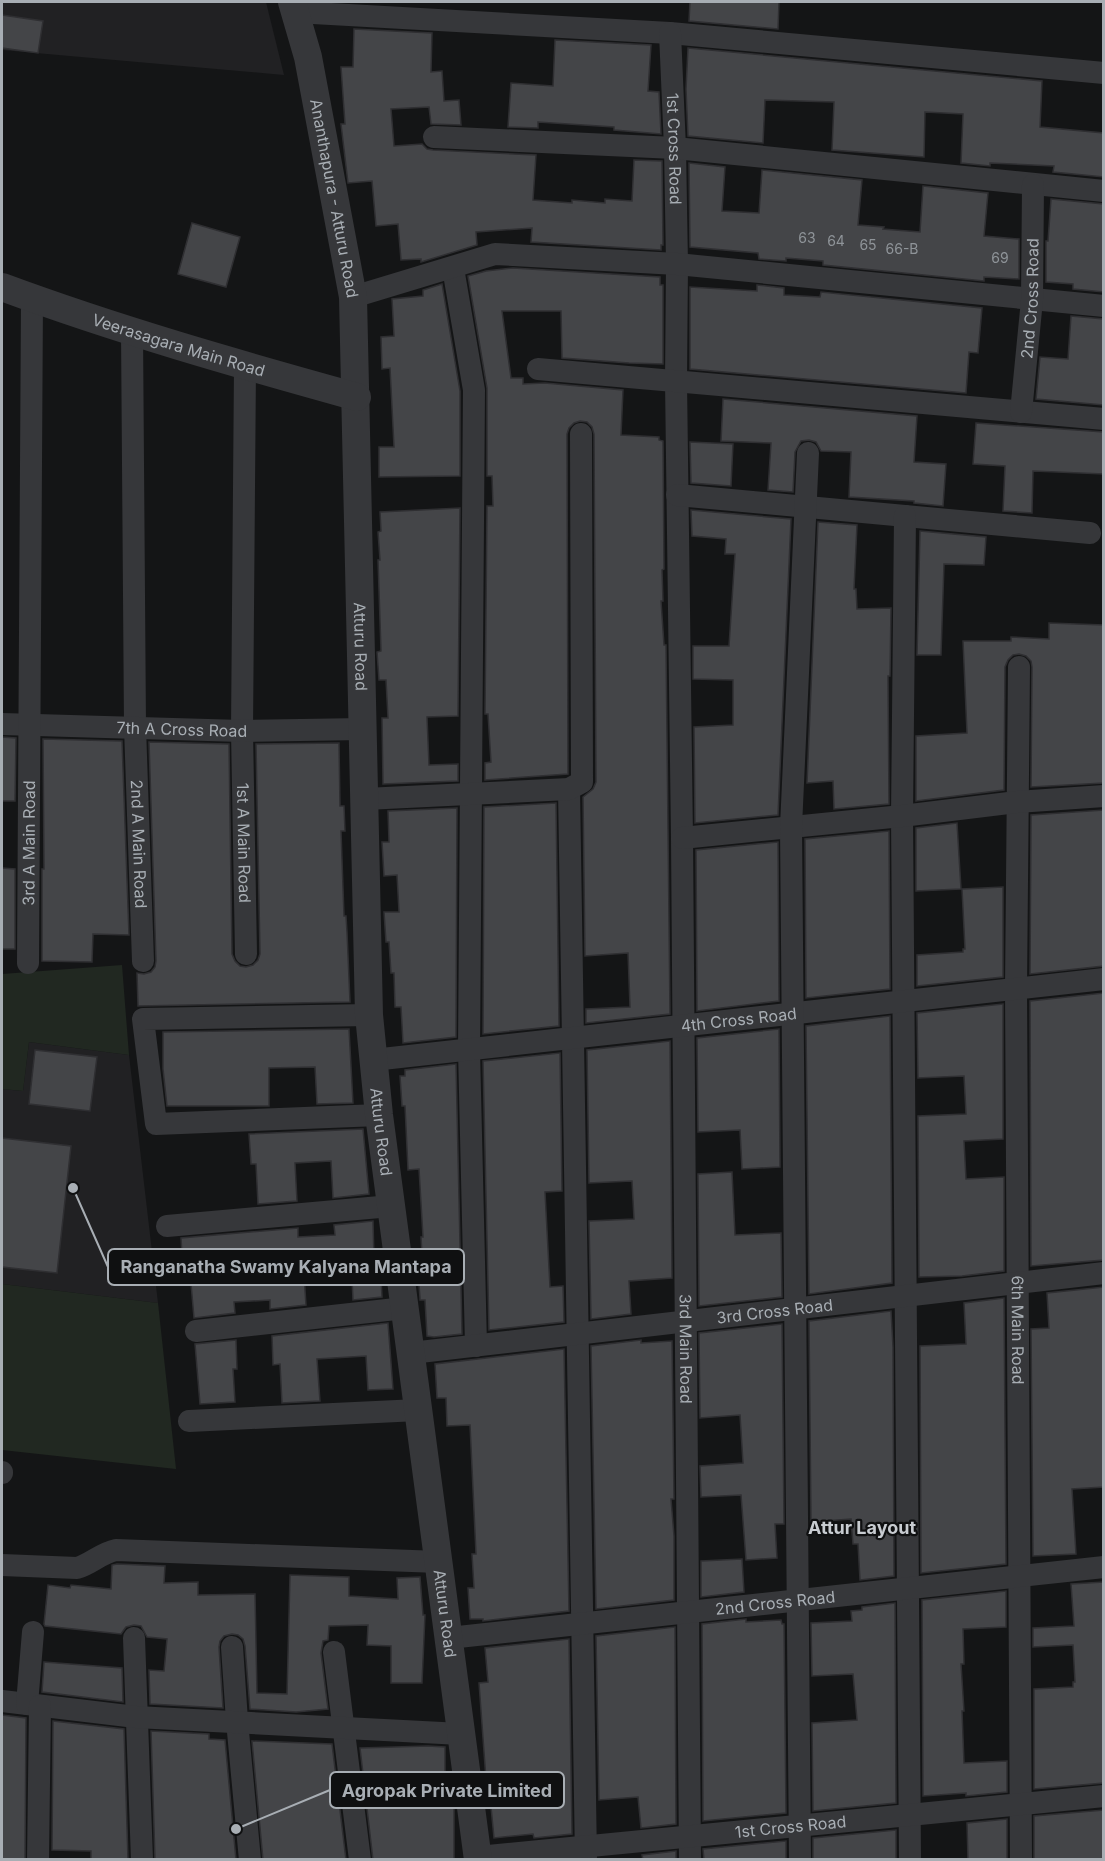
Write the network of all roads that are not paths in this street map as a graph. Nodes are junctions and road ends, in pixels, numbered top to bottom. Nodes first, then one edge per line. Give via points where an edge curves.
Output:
1 (294, 7) edge
2 (670, 33) junction
3 (1104, 73) edge
4 (434, 137) dead end
5 (675, 148) junction
6 (1033, 185) junction
7 (1104, 191) edge
8 (677, 264) junction
9 (453, 268) junction
10 (2, 287) edge
11 (353, 297) junction
12 (32, 298) junction
13 (1032, 300) junction
14 (1104, 306) edge
15 (132, 331) junction
16 (245, 366) junction
17 (538, 369) dead end
18 (676, 381) junction
19 (357, 397) junction
20 (1021, 412) junction
21 (1104, 419) edge
22 (581, 434) dead end
23 (808, 453) dead end
24 (677, 495) junction
25 (804, 506) junction
26 (905, 516) junction
27 (1090, 533) dead end
28 (1019, 667) dead end
29 (2, 724) edge
30 (30, 724) junction
31 (135, 727) junction
32 (363, 729) junction
33 (242, 731) junction
34 (569, 789) junction
35 (471, 794) junction
36 (1104, 796) edge
37 (364, 800) junction
38 (1017, 802) junction
39 (902, 816) junction
40 (791, 827) junction
41 (682, 838) junction
42 (246, 954) dead end
43 (143, 961) dead end
44 (28, 963) dead end
45 (1104, 980) edge
46 (1016, 989) junction
47 (903, 1002) junction
48 (793, 1014) junction
49 (369, 1015) junction
50 (683, 1026) junction
51 (573, 1038) junction
52 (469, 1050) junction
53 (373, 1060) junction
54 (379, 1116) junction
55 (391, 1206) junction
56 (167, 1226) dead end
57 (1104, 1273) edge
58 (1018, 1283) junction
59 (906, 1296) junction
60 (405, 1308) junction
61 (795, 1309) junction
62 (686, 1321) junction
63 (196, 1331) dead end
64 (578, 1334) junction
65 (476, 1346) junction
66 (411, 1353) junction
67 (418, 1410) junction
68 (189, 1420) dead end
69 (439, 1562) junction
70 (2, 1565) edge
71 (1104, 1567) edge
72 (1019, 1576) junction
73 (908, 1588) junction
74 (798, 1600) junction
75 (688, 1612) junction
76 (583, 1623) junction
77 (33, 1632) dead end
78 (134, 1638) dead end
79 (449, 1638) junction
80 (232, 1647) dead end
81 (334, 1652) dead end
82 (2, 1701) edge
83 (34, 1705) junction
84 (136, 1717) junction
85 (237, 1721) junction
86 (343, 1728) junction
87 (461, 1734) junction
88 (1104, 1796) edge
89 (1021, 1804) junction
90 (910, 1815) junction
91 (799, 1826) junction
92 (690, 1837) junction
93 (586, 1853) edge
94 (478, 1858) edge
95 (38, 1860) edge
96 (142, 1860) edge
97 (250, 1860) edge
98 (360, 1860) edge
99 (690, 1860) edge
100 (800, 1860) edge
101 (910, 1860) edge
102 (1021, 1860) edge

1 - 2 street
1 - 11 street, Ananthapura - Atturu Road via 308,57
2 - 3 street
2 - 5 street, 1st Cross Road
4 - 5 street
5 - 6 street
5 - 8 street, 1st Cross Road
6 - 7 street
6 - 13 street, 2nd Cross Road
8 - 9 street via 495,254
8 - 13 street
8 - 18 street
9 - 11 street
9 - 35 street via 474,390
10 - 12 street, Veerasagara Main Road
11 - 19 street, Ananthapura - Atturu Road
12 - 15 street, Veerasagara Main Road
12 - 30 street, 3rd A Main Road
13 - 14 street
13 - 20 street, 2nd Cross Road
15 - 16 street, Veerasagara Main Road
15 - 31 street, 2nd A Main Road
16 - 19 street, Veerasagara Main Road
16 - 33 street, 1st A Main Road
17 - 18 street
18 - 20 street
18 - 24 street, 3rd Main Road
19 - 32 street, Atturu Road
20 - 21 street
22 - 34 street via 582,782
23 - 25 street
24 - 25 street
24 - 41 street, 3rd Main Road
25 - 26 street
25 - 40 street
26 - 27 street
26 - 39 street
28 - 38 street, 6th Main Road
29 - 30 street, 7th A Cross Road
30 - 31 street, 7th A Cross Road
30 - 44 street, 3rd A Main Road
31 - 33 street, 7th A Cross Road
31 - 43 street, 2nd A Main Road
32 - 33 street, 7th A Cross Road
32 - 37 street, Atturu Road
33 - 42 street, 1st A Main Road
34 - 35 street
34 - 51 street
35 - 37 street
35 - 52 street
36 - 38 street
37 - 49 street, Atturu Road
38 - 39 street
38 - 46 street, 6th Main Road
39 - 40 street
39 - 47 street
40 - 41 street
40 - 48 street
41 - 50 street, 3rd Main Road
45 - 46 street, 4th Cross Road
46 - 47 street, 4th Cross Road
46 - 58 street, 6th Main Road
47 - 48 street, 4th Cross Road
47 - 59 street
48 - 50 street, 4th Cross Road
48 - 61 street
49 - 53 street, Atturu Road
49 - 54 street via 144,1019 156,1124
50 - 51 street, 4th Cross Road
50 - 62 street, 3rd Main Road
51 - 52 street, 4th Cross Road
51 - 64 street
52 - 53 street, 4th Cross Road
52 - 65 street
53 - 54 street, Atturu Road
54 - 55 street, Atturu Road
55 - 56 street
55 - 60 street, Atturu Road
57 - 58 street, 3rd Cross Road
58 - 59 street, 3rd Cross Road
58 - 72 street, 6th Main Road
59 - 61 street, 3rd Cross Road
59 - 73 street
60 - 63 street
60 - 66 street, Atturu Road
61 - 62 street, 3rd Cross Road
61 - 74 street
62 - 64 street, 3rd Cross Road
62 - 75 street, 3rd Main Road
64 - 65 street, 3rd Cross Road
64 - 76 street
65 - 66 street, 3rd Cross Road
66 - 67 street, Atturu Road
67 - 68 street
67 - 69 street, Atturu Road
69 - 70 street via 116,1550 77,1568
69 - 79 street, Atturu Road
71 - 72 street, 2nd Cross Road
72 - 73 street, 2nd Cross Road
72 - 89 street, 6th Main Road
73 - 74 street, 2nd Cross Road
73 - 90 street
74 - 75 street, 2nd Cross Road
74 - 91 street
75 - 76 street, 2nd Cross Road
75 - 92 street, 3rd Main Road
76 - 79 street, 2nd Cross Road
76 - 93 street
77 - 83 street
78 - 84 street
79 - 87 street, Atturu Road
80 - 85 street
81 - 86 street
82 - 83 street
83 - 84 street
83 - 95 street
84 - 85 street
84 - 96 street
85 - 86 street
85 - 97 street
86 - 87 street
86 - 98 street
87 - 94 street, Atturu Road
88 - 89 street, 1st Cross Road
89 - 90 street, 1st Cross Road
89 - 102 street, 6th Main Road
90 - 91 street, 1st Cross Road
90 - 101 street
91 - 92 street, 1st Cross Road
91 - 100 street
92 - 93 street, 1st Cross Road
92 - 99 street, 3rd Main Road
93 - 94 street, 1st Cross Road

